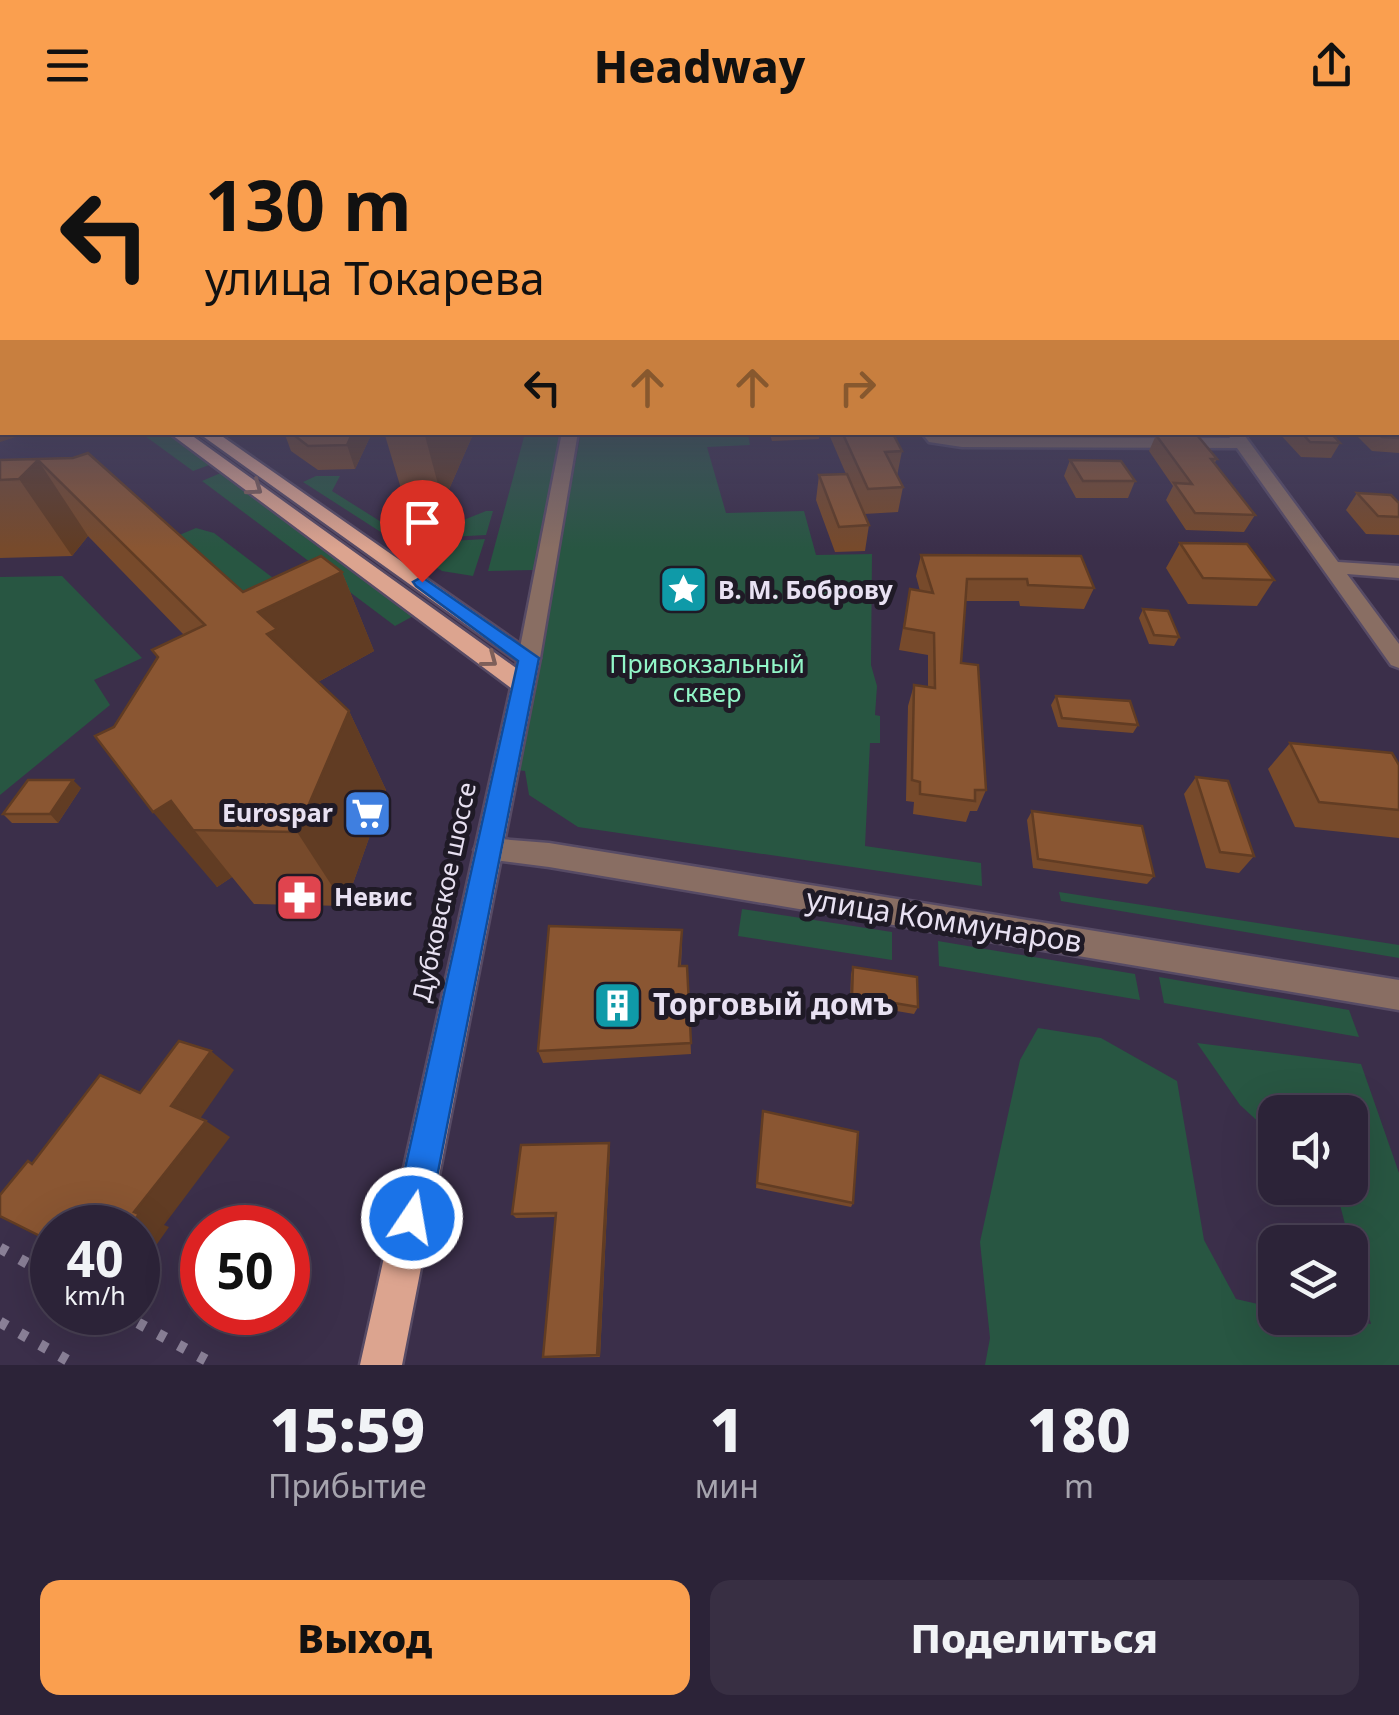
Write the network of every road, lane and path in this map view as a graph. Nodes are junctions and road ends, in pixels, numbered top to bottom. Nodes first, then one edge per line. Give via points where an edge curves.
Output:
1 (180, 435) edge
2 (209, 435) edge
3 (569, 435) edge
4 (932, 435) edge
5 (1238, 438) edge
6 (1330, 567) junction
7 (1399, 572) edge
8 (528, 658) junction
9 (1399, 660) edge
10 (523, 685) junction
11 (488, 850) junction
12 (1399, 995) edge
13 (380, 1365) edge

1 -> 10 main road
2 - 8 main road
3 - 8 street, Дубковское шоссе
4 - 5 street via 962,442
5 - 6 street
6 - 7 street
6 - 9 street
8 - 10 main road, Дубковское шоссе
10 - 11 main road, Дубковское шоссе
11 - 12 street, улица Коммунаров
11 - 13 main road, Дубковское шоссе

